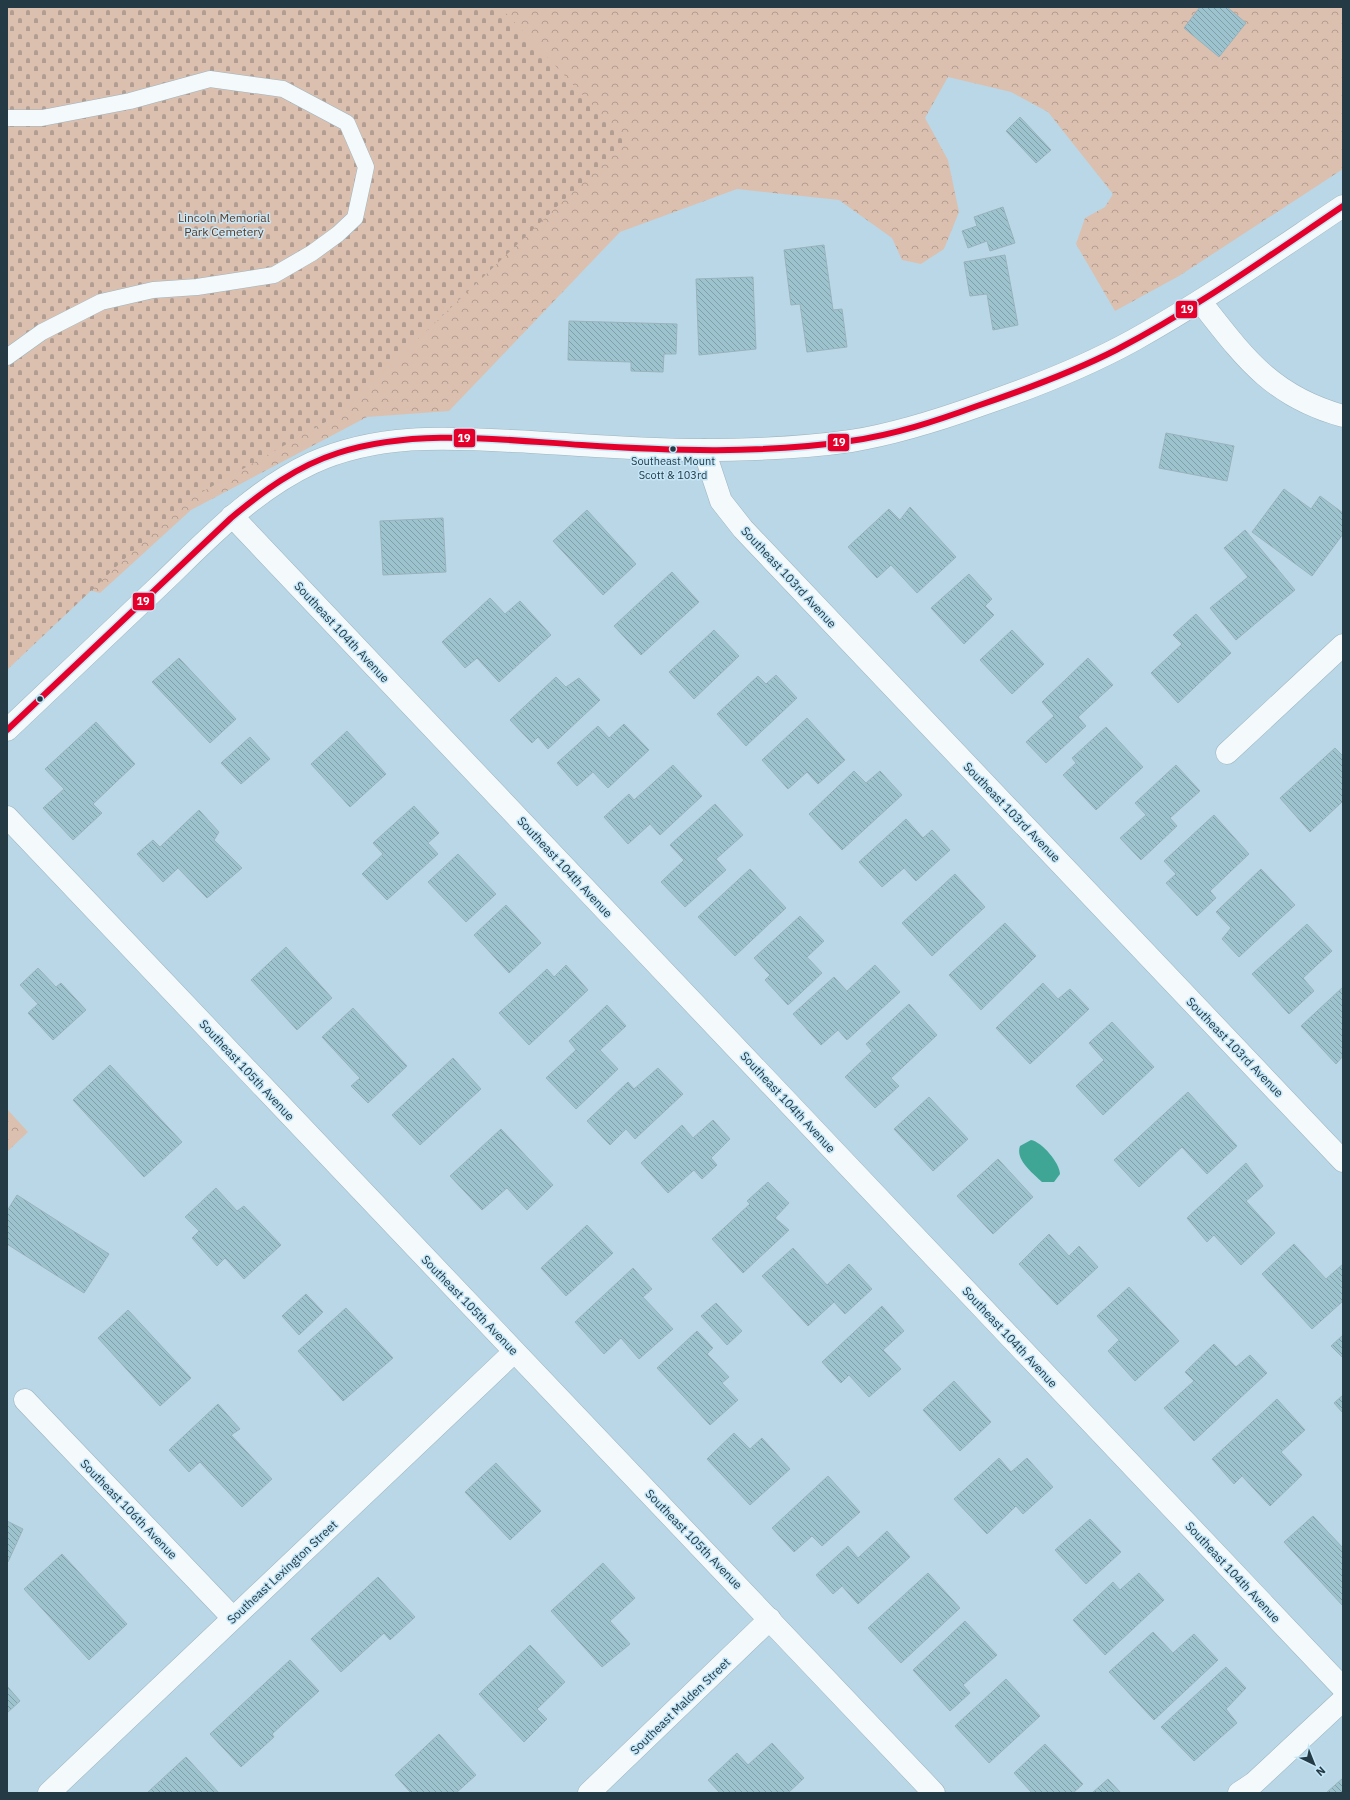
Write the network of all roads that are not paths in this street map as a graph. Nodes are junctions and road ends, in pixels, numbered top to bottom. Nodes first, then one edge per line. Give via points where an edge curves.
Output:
1 (7, 118) edge
2 (1343, 206) edge
3 (1200, 301) junction
4 (7, 357) edge
5 (1343, 416) edge
6 (704, 450) junction
7 (232, 516) junction
8 (1343, 645) edge
9 (7, 730) edge
10 (1227, 753) dead end
11 (7, 817) edge
12 (1343, 1161) edge
13 (514, 1352) junction
14 (25, 1400) dead end
15 (234, 1618) junction
16 (770, 1619) junction
17 (1343, 1688) edge
18 (1343, 1700) edge
19 (49, 1793) edge
20 (589, 1793) edge
21 (934, 1793) edge
22 (1239, 1793) edge

1 - 4 lane via 42,118 130,101 210,79 283,89 347,123 366,168 355,218 312,253 274,275 197,287 153,290 101,302 42,332
2 - 3 street
3 - 5 street via 1262,375 1297,399
3 - 6 street via 1134,340 1081,367 1011,395 902,430 849,441
6 - 7 street via 640,450 448,437 415,438 350,449 314,462 284,477
6 - 12 street, Southeast 103rd Avenue via 721,501 743,529
7 - 9 street
7 - 17 street, Southeast 104th Avenue
8 - 10 street
11 - 13 street, Southeast 105th Avenue
13 - 15 street, Southeast Lexington Street
13 - 16 street, Southeast 105th Avenue
14 - 15 street, Southeast 106th Avenue
15 - 19 street, Southeast Lexington Street
16 - 20 street, Southeast Malden Street
16 - 21 street, Southeast 105th Avenue
18 - 22 street via 1254,1783

